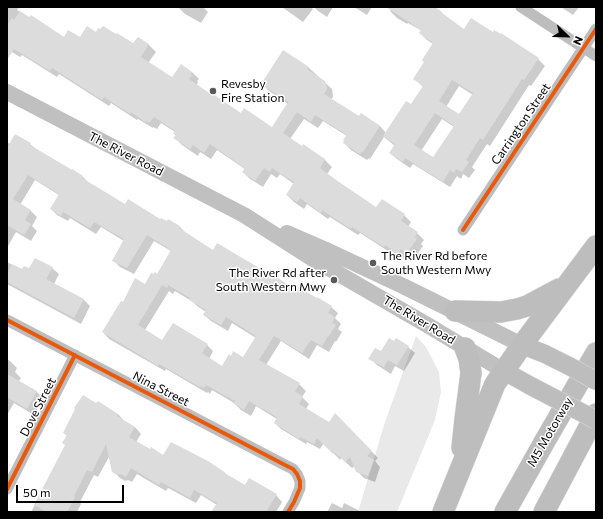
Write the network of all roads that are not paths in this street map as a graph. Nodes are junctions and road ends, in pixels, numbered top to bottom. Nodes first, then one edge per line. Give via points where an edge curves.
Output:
1 (521, 7) edge
2 (596, 29) edge
3 (584, 48) junction
4 (596, 56) edge
5 (7, 92) edge
6 (244, 215) junction
7 (462, 230) dead end
8 (596, 246) edge
9 (566, 285) junction
10 (455, 311) junction
11 (7, 320) edge
12 (522, 345) junction
13 (465, 348) junction
14 (596, 353) edge
15 (75, 355) junction
16 (504, 371) junction
17 (596, 381) edge
18 (596, 414) edge
19 (596, 420) edge
20 (460, 472) junction
21 (7, 489) edge
22 (288, 512) edge
23 (443, 512) edge
24 (505, 512) edge
25 (544, 512) edge

1 - 3 street
2 - 3 street, Carrington Street
3 - 4 street
3 - 7 street, Carrington Street
5 - 6 main road, The River Road
6 - 10 main road, The River Road via 324,249
6 - 13 main road, The River Road via 313,259
8 - 9 highway
9 - 10 highway via 517,310
9 - 12 highway
10 - 12 main road, The River Road
11 - 15 street, Nina Street
12 - 16 highway
12 - 17 main road, The River Road, bridge
13 - 16 main road, The River Road
13 - 20 highway via 471,373
14 - 24 highway, M5 Motorway
15 - 21 street, Dove Street
15 - 22 street, Nina Street via 292,469 300,481 300,488
16 - 19 main road, The River Road, bridge
16 - 20 highway via 492,390
18 - 25 highway
20 - 23 highway

